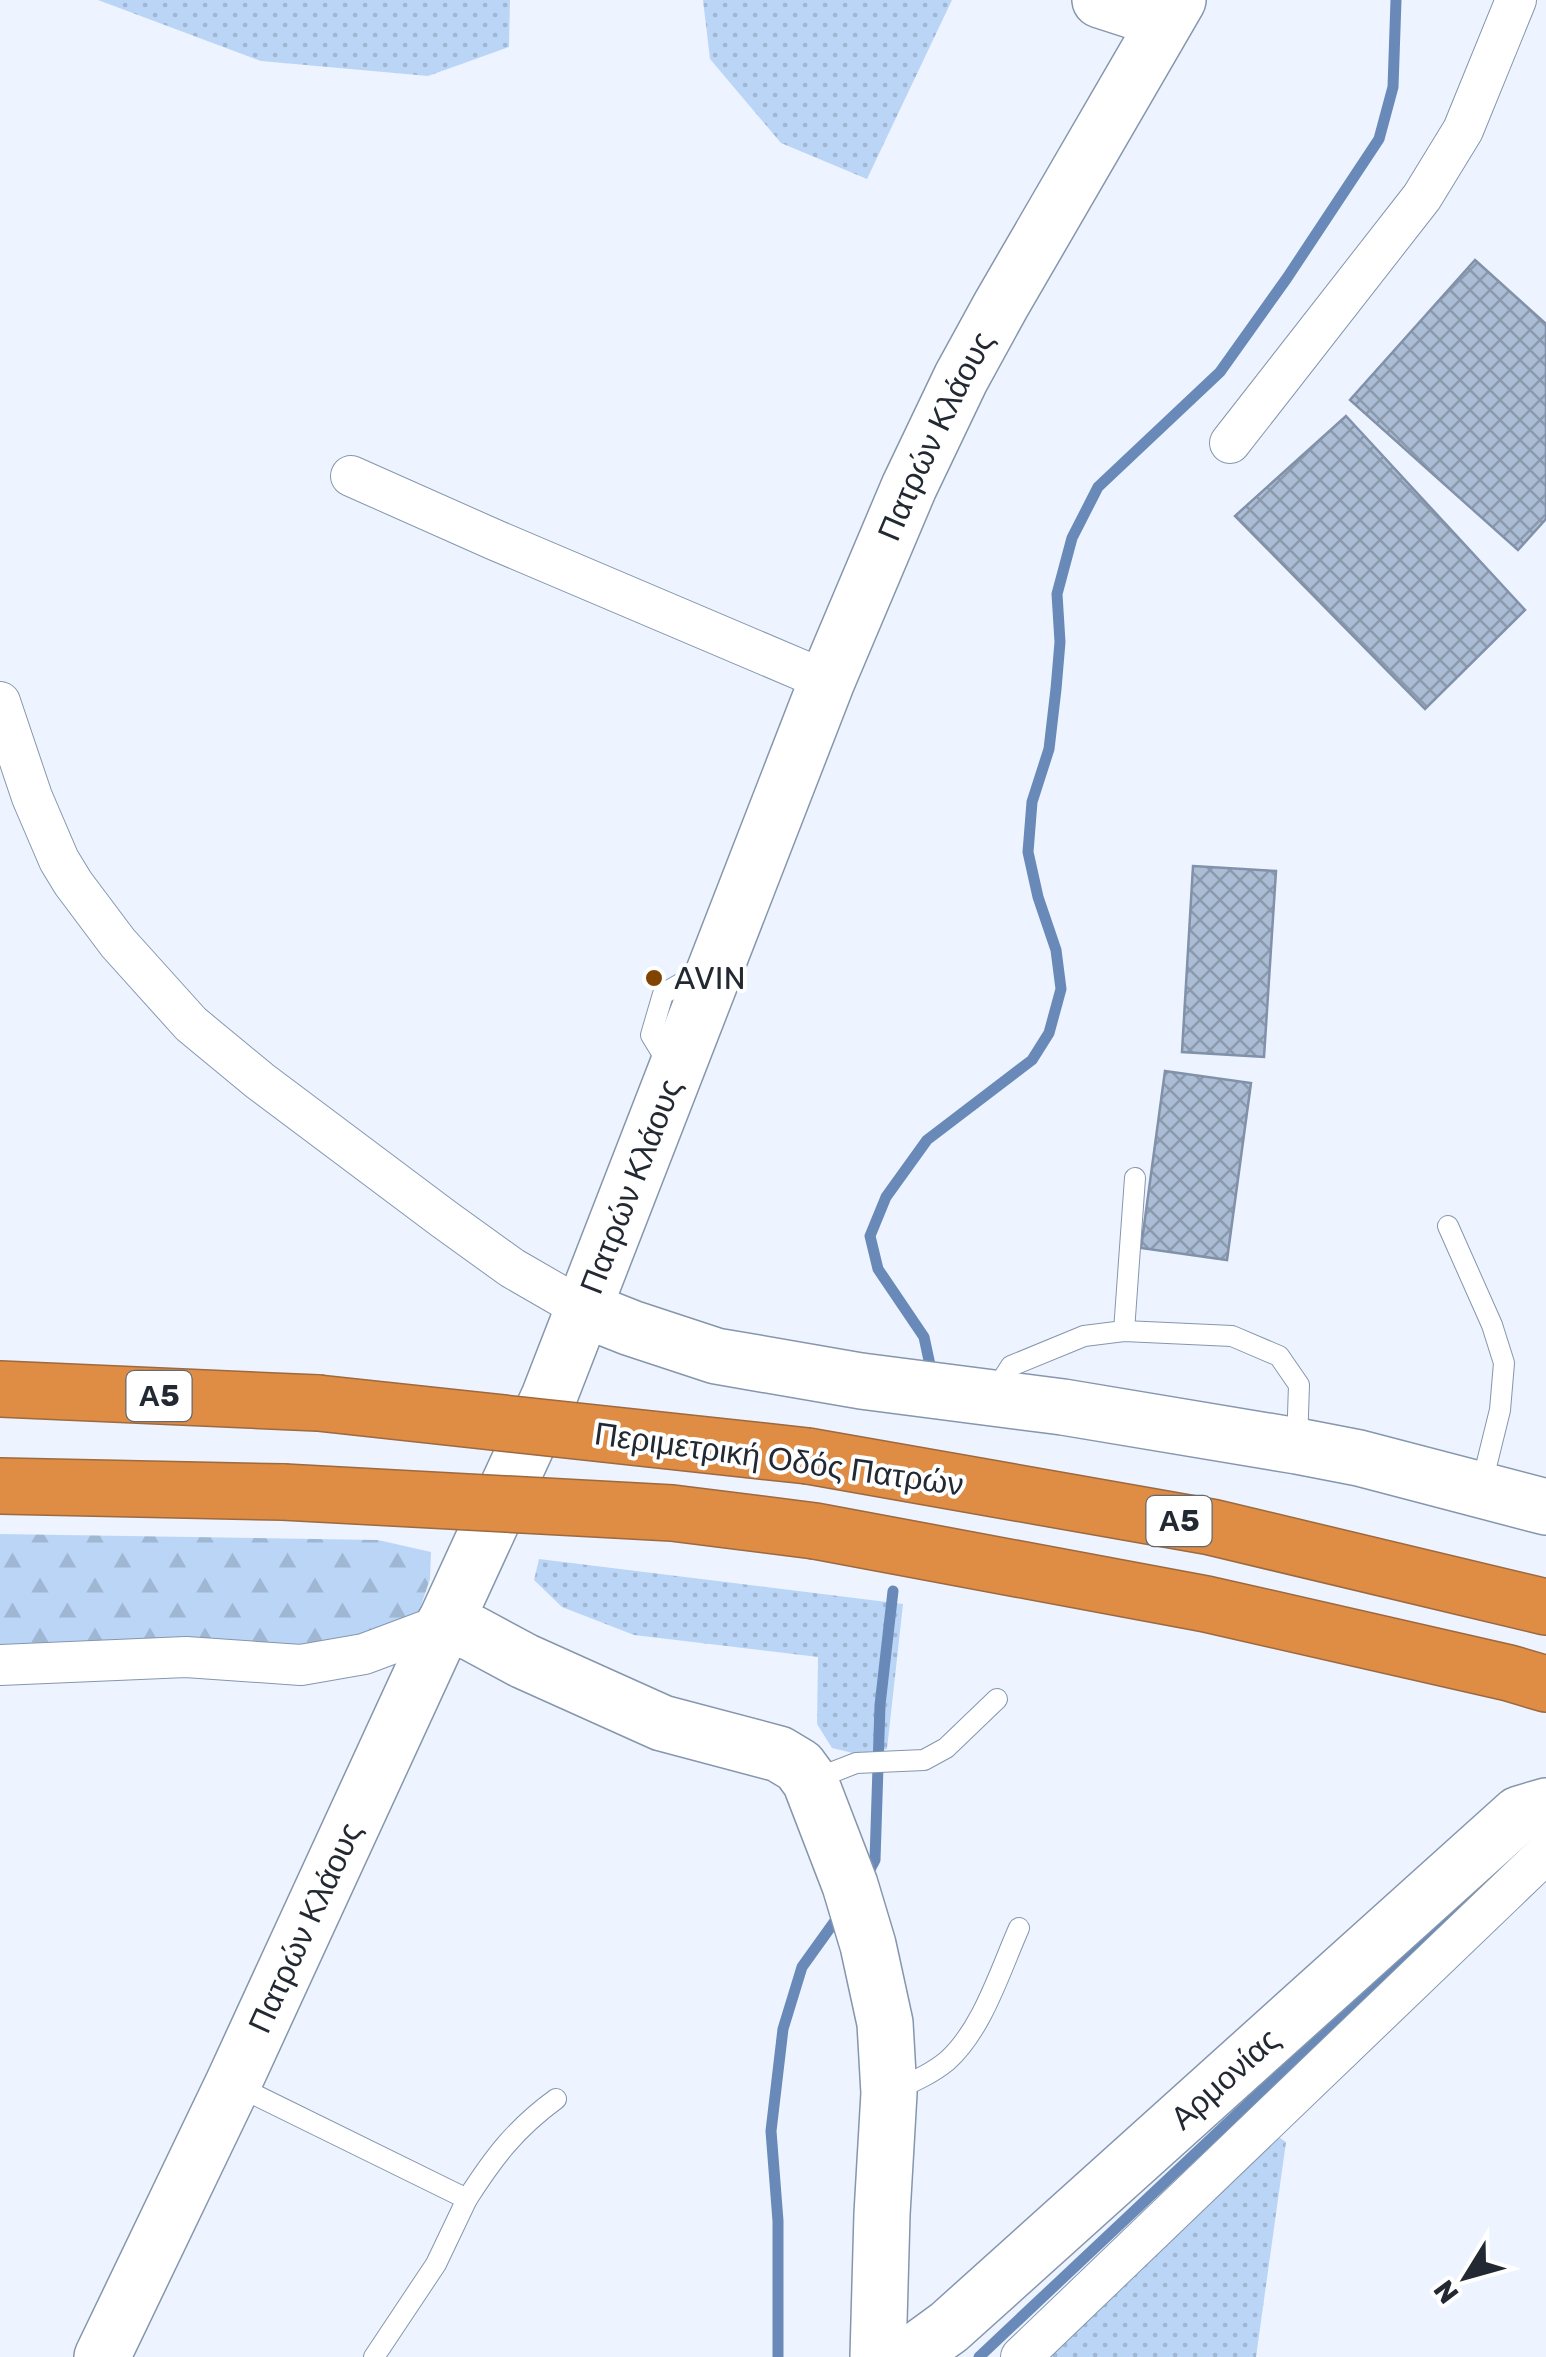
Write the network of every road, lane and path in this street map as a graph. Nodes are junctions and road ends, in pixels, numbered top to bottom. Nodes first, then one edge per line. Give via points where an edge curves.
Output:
1 (1100, 0) edge
2 (1516, 0) edge
3 (1172, 10) edge
4 (1230, 443) dead end
5 (350, 476) dead end
6 (827, 681) junction
7 (0, 702) edge
8 (1134, 1178) dead end
9 (1448, 1226) dead end
10 (583, 1309) junction
11 (1124, 1331) junction
12 (0, 1389) edge
13 (991, 1397) junction
14 (1297, 1446) junction
15 (0, 1486) edge
16 (1481, 1489) junction
17 (1546, 1507) edge
18 (1546, 1607) edge
19 (444, 1624) junction
20 (0, 1664) edge
21 (1528, 1678) edge
22 (997, 1699) dead end
23 (833, 1772) junction
24 (1546, 1806) edge
25 (1546, 1853) edge
26 (1019, 1928) dead end
27 (234, 2084) junction
28 (889, 2093) junction
29 (556, 2098) dead end
30 (466, 2199) junction
31 (102, 2357) edge
32 (374, 2357) edge
33 (878, 2357) edge
34 (908, 2357) edge
35 (1021, 2357) edge

1 - 3 street
2 - 4 street via 1463,130 1422,197
3 - 6 street, Πατρών Κλάους via 962,378
5 - 6 street
6 - 10 street, Πατρών Κλάους
7 - 10 street via 32,796 73,883 191,1024 444,1219
8 - 11 lane
9 - 16 lane via 1504,1363
10 - 13 street via 716,1356
10 - 19 street, Πατρών Κλάους
11 - 13 lane via 1084,1336 1011,1366
11 - 14 lane via 1232,1336 1279,1356 1300,1385
12 - 18 highway, Περιμετρική Οδός Πατρών / Α5, bridge via 318,1403 808,1456 1211,1527
13 - 14 street
14 - 16 street
15 - 21 highway, Περιμετρική Οδός Πατρών / Α5, bridge via 283,1492 672,1513 815,1531 1206,1604
16 - 17 street
19 - 20 street via 364,1654 301,1665 186,1658
19 - 23 street via 662,1723
19 - 27 street, Πατρών Κλάους
22 - 23 lane via 934,1756
23 - 28 street via 850,1885 885,2023
24 - 34 street, Αρμονίας via 1519,1814 964,2314
25 - 35 street
26 - 28 lane via 973,2032 948,2061
27 - 30 lane
27 - 31 street, Πατρών Κλάους
28 - 33 street
29 - 30 lane via 496,2154
30 - 32 lane via 436,2264

